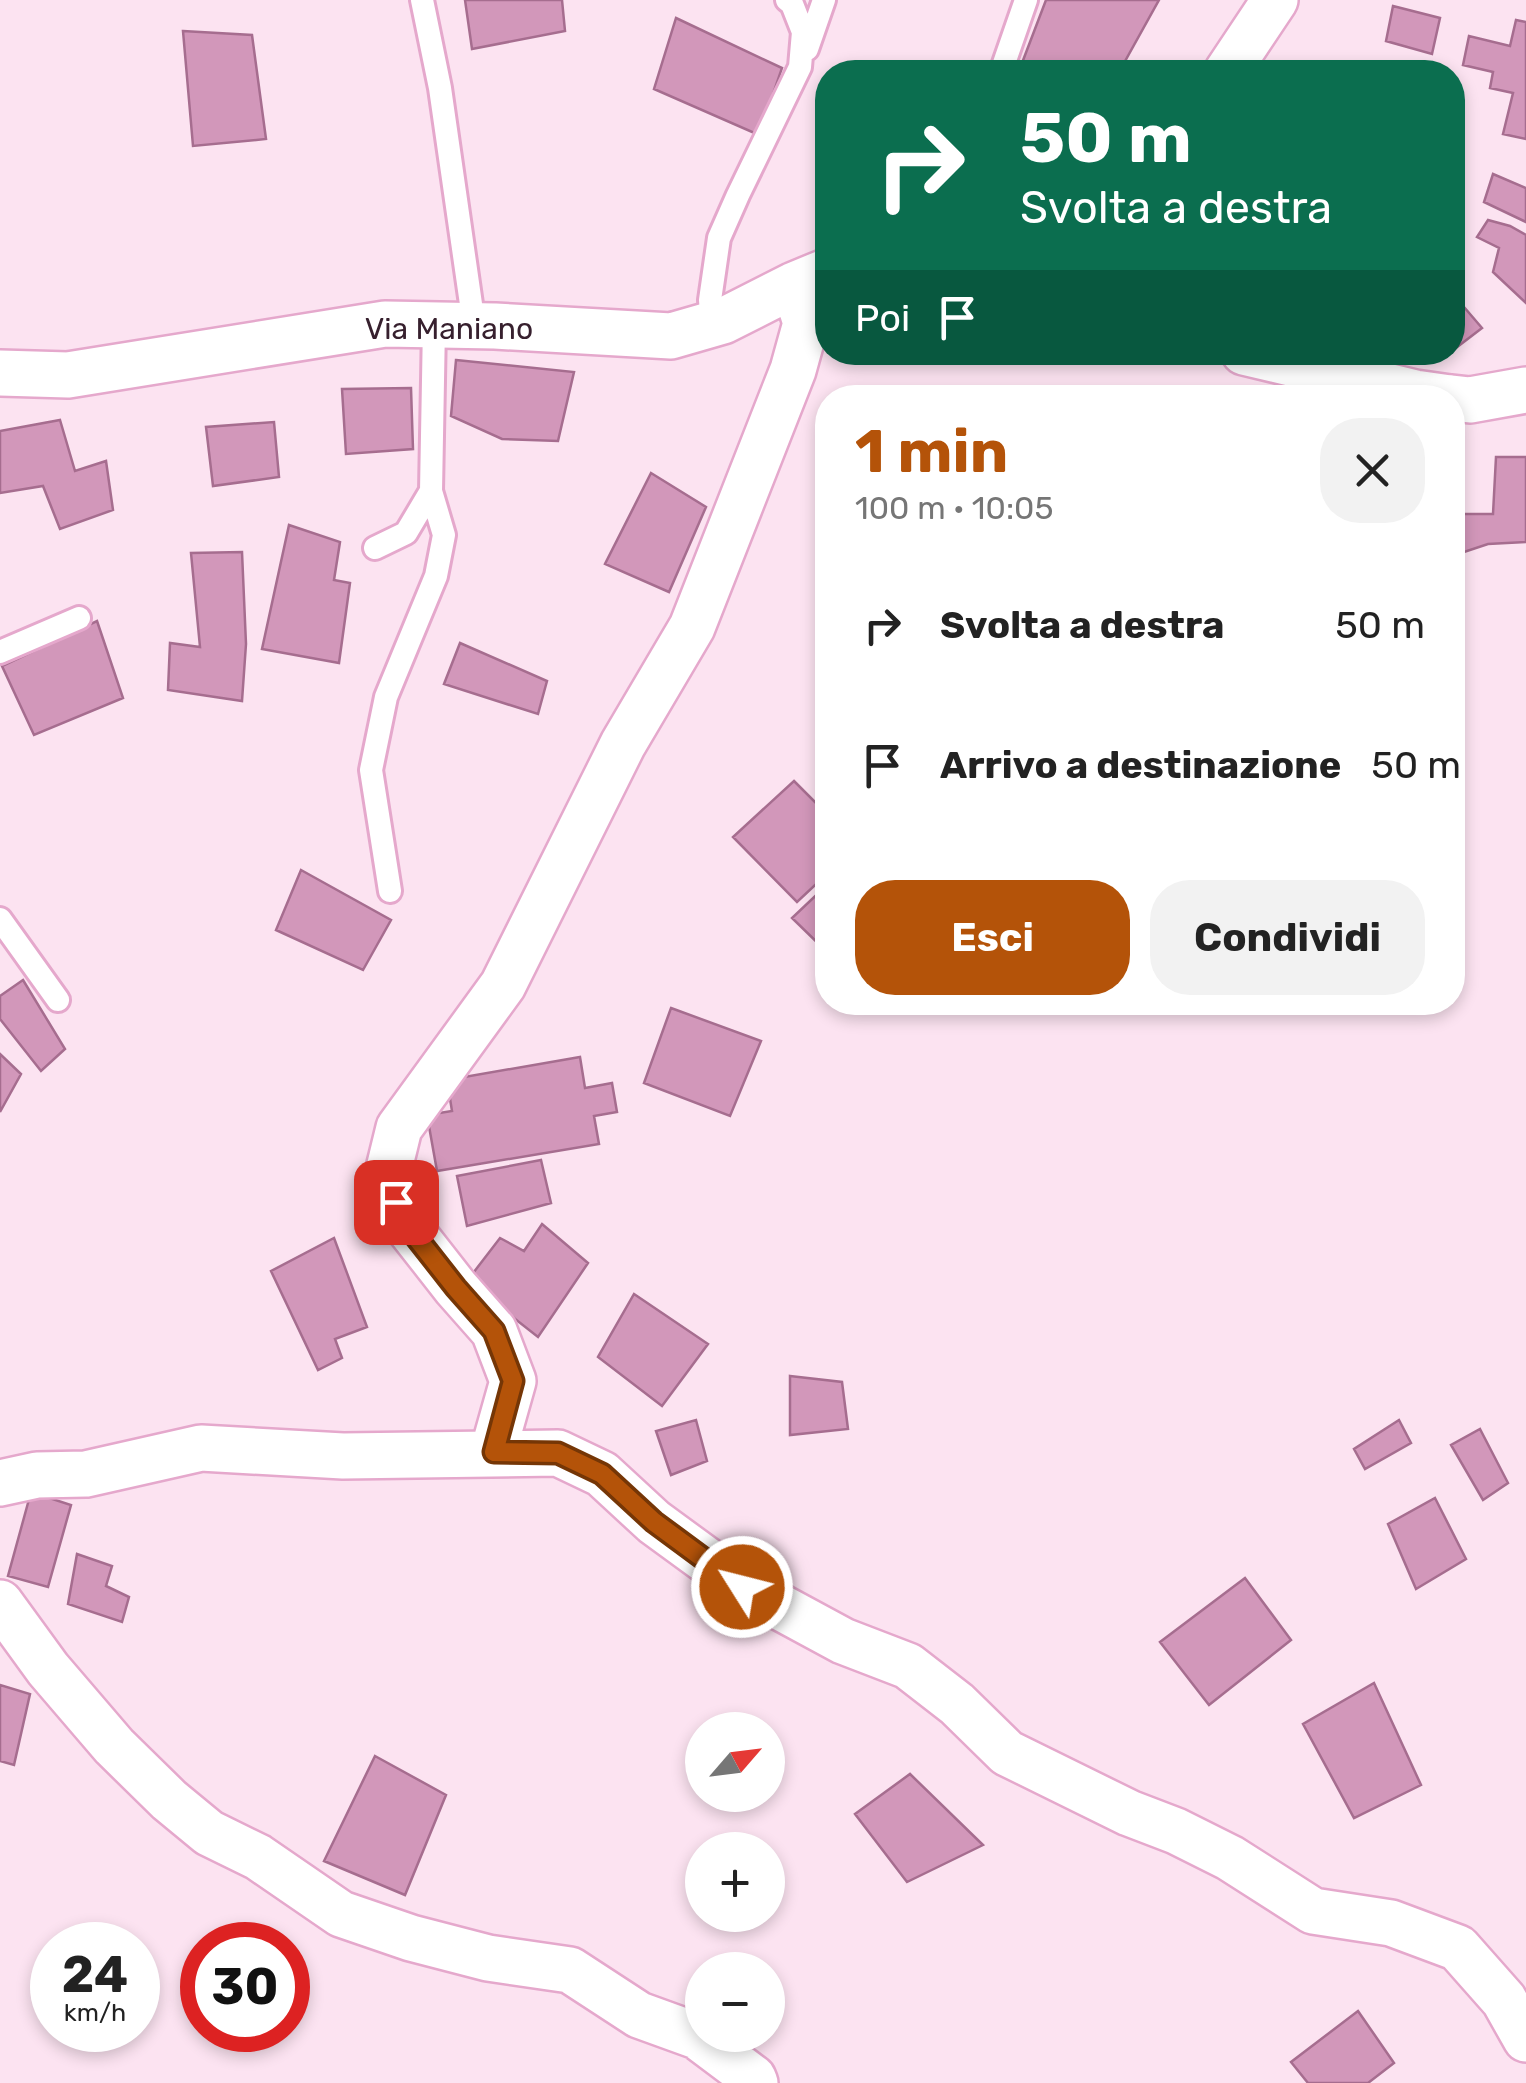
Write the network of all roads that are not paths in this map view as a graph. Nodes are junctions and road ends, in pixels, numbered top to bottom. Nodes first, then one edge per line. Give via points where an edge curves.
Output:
1 (422, 0) edge
2 (787, 0) edge
3 (824, 0) edge
4 (1026, 0) edge
5 (1275, 0) edge
6 (1005, 60) edge
7 (1235, 60) edge
8 (800, 68) junction
9 (811, 278) edge
10 (712, 324) junction
11 (454, 325) junction
12 (1298, 365) edge
13 (0, 373) edge
14 (1382, 385) edge
15 (1526, 390) edge
16 (1465, 399) edge
17 (431, 491) junction
18 (374, 548) dead end
19 (79, 618) dead end
20 (0, 652) edge
21 (390, 892) dead end
22 (0, 919) edge
23 (58, 1000) dead end
24 (494, 1452) junction
25 (0, 1483) edge
26 (0, 1603) edge
27 (1526, 2039) edge
28 (755, 2083) edge

1 - 11 lane via 440,88
2 - 8 lane via 804,32
3 - 8 lane
4 - 6 lane
5 - 7 street
8 - 10 lane via 719,238
9 - 10 street, Via Maniano
9 - 24 street via 792,370 692,627 623,744 503,985 399,1128 386,1182 405,1223 494,1331 513,1381
10 - 11 street, Via Maniano via 671,336
11 - 13 street, Via Maniano via 384,324 68,376
11 - 17 lane
12 - 14 street
15 - 16 street
17 - 18 lane via 406,532
17 - 21 lane via 444,534 436,576 386,697 371,770
19 - 20 lane
22 - 23 lane
24 - 25 street via 342,1456 201,1448 86,1474 37,1474
24 - 27 street via 558,1453 602,1474 742,1587 843,1641 908,1666 1007,1754 1212,1849 1313,1911 1391,1923 1458,1948 1504,2000
26 - 28 street via 114,1746 209,1833 341,1914 488,1958 570,1970 639,2015 696,2036

